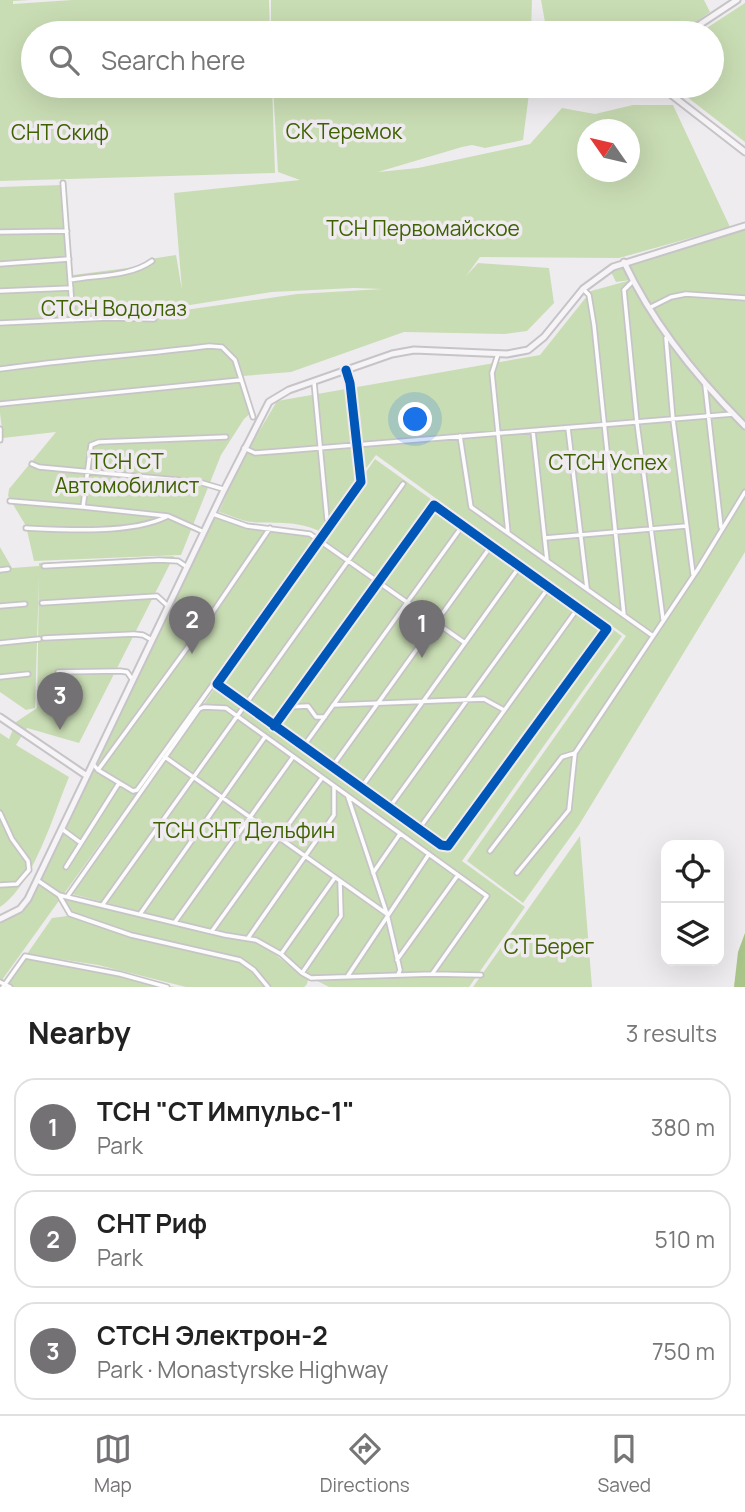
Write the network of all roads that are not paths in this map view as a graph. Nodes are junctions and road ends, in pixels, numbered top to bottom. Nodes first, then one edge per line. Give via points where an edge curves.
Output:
1 (737, 0) edge
2 (705, 21) edge
3 (675, 98) edge
4 (745, 152) edge
5 (63, 183) dead end
6 (745, 226) edge
7 (67, 231) junction
8 (0, 232) edge
9 (69, 259) junction
10 (152, 261) dead end
11 (624, 262) junction
12 (0, 264) edge
13 (70, 280) junction
14 (633, 281) junction
15 (71, 288) junction
16 (583, 289) junction
17 (0, 292) edge
18 (745, 298) edge
19 (649, 308) junction
20 (154, 319) dead end
21 (74, 321) junction
22 (0, 323) edge
23 (668, 335) junction
24 (498, 354) junction
25 (0, 369) edge
26 (346, 370) junction
27 (240, 380) junction
28 (314, 381) junction
29 (704, 382) junction
30 (0, 404) edge
31 (733, 414) junction
32 (253, 417) dead end
33 (708, 417) junction
34 (673, 420) junction
35 (637, 422) junction
36 (604, 425) junction
37 (745, 426) edge
38 (568, 428) junction
39 (0, 429) edge
40 (533, 431) junction
41 (498, 433) junction
42 (460, 436) junction
43 (226, 437) dead end
44 (0, 440) edge
45 (356, 444) junction
46 (320, 448) junction
47 (244, 449) junction
48 (32, 464) dead end
49 (88, 472) junction
50 (403, 484) dead end
51 (224, 490) junction
52 (745, 492) edge
53 (10, 501) dead end
54 (83, 507) junction
55 (213, 514) junction
56 (168, 516) junction
57 (327, 519) dead end
58 (463, 525) junction
59 (687, 526) junction
60 (26, 528) dead end
61 (270, 528) junction
62 (652, 529) junction
63 (721, 529) junction
64 (204, 532) junction
65 (615, 532) junction
66 (508, 533) junction
67 (580, 535) junction
68 (545, 538) junction
69 (320, 540) junction
70 (491, 546) junction
71 (313, 550) junction
72 (547, 560) junction
73 (348, 561) junction
74 (44, 566) dead end
75 (520, 566) junction
76 (187, 567) junction
77 (8, 569) dead end
78 (0, 570) edge
79 (693, 576) junction
80 (378, 582) junction
81 (549, 587) junction
82 (587, 589) junction
83 (41, 603) dead end
84 (407, 603) junction
85 (25, 604) dead end
86 (0, 606) edge
87 (168, 606) junction
88 (578, 608) junction
89 (624, 615) junction
90 (663, 621) junction
91 (436, 623) junction
92 (653, 636) junction
93 (152, 640) junction
94 (0, 643) edge
95 (465, 643) junction
96 (58, 672) dead end
97 (28, 674) dead end
98 (0, 677) edge
99 (132, 679) junction
100 (468, 700) junction
101 (423, 702) junction
102 (378, 704) junction
103 (246, 705) junction
104 (333, 705) junction
105 (288, 707) junction
106 (505, 710) junction
107 (237, 716) junction
108 (0, 717) edge
109 (325, 717) junction
110 (274, 726) junction
111 (265, 737) junction
112 (303, 747) junction
113 (575, 753) junction
114 (165, 757) junction
115 (293, 757) junction
116 (93, 764) junction
117 (332, 767) junction
118 (98, 770) junction
119 (87, 776) junction
120 (194, 777) junction
121 (322, 778) junction
122 (119, 783) junction
123 (334, 786) junction
124 (361, 788) junction
125 (347, 796) junction
126 (222, 798) junction
127 (389, 808) junction
128 (0, 813) edge
129 (250, 818) junction
130 (62, 829) junction
131 (419, 829) junction
132 (400, 834) junction
133 (278, 838) junction
134 (81, 843) junction
135 (490, 851) dead end
136 (429, 854) junction
137 (304, 857) junction
138 (66, 867) dead end
139 (373, 873) junction
140 (517, 873) dead end
141 (458, 875) junction
142 (334, 878) junction
143 (37, 880) junction
144 (340, 882) junction
145 (0, 885) edge
146 (59, 895) junction
147 (67, 897) junction
148 (103, 904) junction
149 (140, 914) junction
150 (387, 914) junction
151 (0, 919) edge
152 (176, 922) junction
153 (212, 932) junction
154 (248, 938) junction
155 (281, 954) junction
156 (397, 960) junction
157 (302, 973) junction
158 (432, 974) junction
159 (398, 975) junction
160 (481, 975) dead end
161 (346, 977) junction
162 (0, 982) edge
163 (4, 986) edge
164 (10, 987) edge
165 (167, 987) edge
166 (268, 987) edge

1 - 2 main road
3 - 4 main road
5 - 7 street
6 - 11 main road
7 - 8 street
7 - 9 street
9 - 12 street
9 - 13 street
10 - 13 street via 143,267
11 - 14 main road
11 - 16 main road
13 - 15 street
14 - 19 main road
14 - 35 street via 624,290
15 - 17 street
15 - 21 street
16 - 24 main road via 537,344 519,353
16 - 36 street via 589,295 594,325
18 - 19 street via 686,294
19 - 23 main road
20 - 21 street
21 - 22 street
23 - 29 main road
23 - 34 street
24 - 26 main road via 414,350
24 - 41 street via 492,373
25 - 27 street via 209,346 222,348 235,360
26 - 28 main road
26 - 45 street
27 - 30 street
27 - 32 street
28 - 46 street
28 - 47 main road via 269,402
29 - 31 main road
29 - 33 street
31 - 33 street
31 - 37 main road
33 - 34 street
33 - 63 street
34 - 35 street
34 - 59 street
35 - 36 street
35 - 62 street
36 - 38 street
36 - 65 street
38 - 40 street
38 - 67 street
39 - 44 street
40 - 41 street
40 - 68 street
41 - 42 street
41 - 66 street
42 - 45 street
42 - 66 street via 471,508
43 - 49 street via 94,443
45 - 46 street
45 - 69 street via 361,482
46 - 47 street via 256,453
46 - 57 street
47 - 51 main road
48 - 49 street
49 - 51 street via 199,482
49 - 54 street
50 - 73 street
51 - 55 main road
52 - 63 street
53 - 54 street
54 - 56 street
55 - 61 street via 234,523
55 - 64 main road
56 - 60 street via 124,527
56 - 64 street
58 - 70 street
58 - 80 street via 434,505
58 - 84 street
59 - 62 street
59 - 79 street
61 - 69 street via 303,532
61 - 118 street
62 - 65 street
62 - 90 street
63 - 79 street
64 - 76 main road
65 - 67 street
65 - 89 street
66 - 72 street
67 - 68 street
67 - 82 street
68 - 72 street
69 - 71 street
69 - 73 street
70 - 75 street
70 - 91 street
71 - 103 street via 217,684
71 - 122 street via 137,790
72 - 82 street
73 - 80 street
73 - 103 street
74 - 76 street via 166,560
75 - 81 street
75 - 95 street
76 - 87 main road
77 - 78 street
79 - 90 street
80 - 84 street
80 - 105 street
81 - 88 street
81 - 100 street
82 - 89 street
83 - 87 street via 157,597
84 - 91 street
84 - 104 street
85 - 86 street
87 - 93 main road
88 - 106 street
88 - 131 street via 607,629 452,844 442,845
89 - 92 street
90 - 92 street
91 - 95 street
91 - 102 street
92 - 113 street
93 - 94 street via 134,634
93 - 99 main road
95 - 101 street
96 - 99 street via 120,671
97 - 98 street
99 - 116 main road
100 - 101 street
100 - 106 street via 487,699
100 - 127 street
101 - 102 street
101 - 124 street
102 - 104 street
102 - 117 street
103 - 107 street
103 - 110 street
104 - 109 street
105 - 109 street via 308,706 317,717
105 - 110 street
106 - 131 street
107 - 111 street
107 - 114 street via 226,708 198,709
107 - 120 street
108 - 119 main road
109 - 112 street
110 - 112 street
111 - 115 street
111 - 126 street
112 - 117 street
113 - 135 street via 562,758
113 - 140 street via 569,810
114 - 120 street
114 - 147 street
115 - 121 street
115 - 129 street
116 - 118 street
116 - 119 main road
117 - 124 street
118 - 122 street
119 - 130 main road
120 - 126 street
120 - 148 street
121 - 123 street
121 - 133 street
122 - 134 street
123 - 125 street
123 - 137 street via 334,815
124 - 127 street
125 - 132 street
125 - 139 street
126 - 129 street
126 - 149 street
127 - 131 street
128 - 145 street via 29,870 17,884
129 - 133 street
129 - 152 street
130 - 134 street
130 - 143 main road
132 - 136 street
132 - 139 street
133 - 137 street
133 - 153 street
134 - 138 street
136 - 141 street
136 - 150 street
137 - 142 street
137 - 154 street
139 - 150 street
141 - 156 street
141 - 158 street via 487,896
142 - 144 street
142 - 155 street
143 - 146 street
143 - 151 main road via 20,909
144 - 150 street
144 - 157 street via 341,916
146 - 147 street
146 - 166 street via 70,914 131,936 240,960
147 - 148 street
148 - 149 street
149 - 152 street
150 - 156 street
150 - 161 street
152 - 153 street
153 - 154 street
154 - 155 street
155 - 157 street
156 - 159 street
157 - 161 street via 311,978
158 - 159 street
158 - 160 street
159 - 161 street
162 - 163 street
163 - 164 street
163 - 165 street via 25,956

